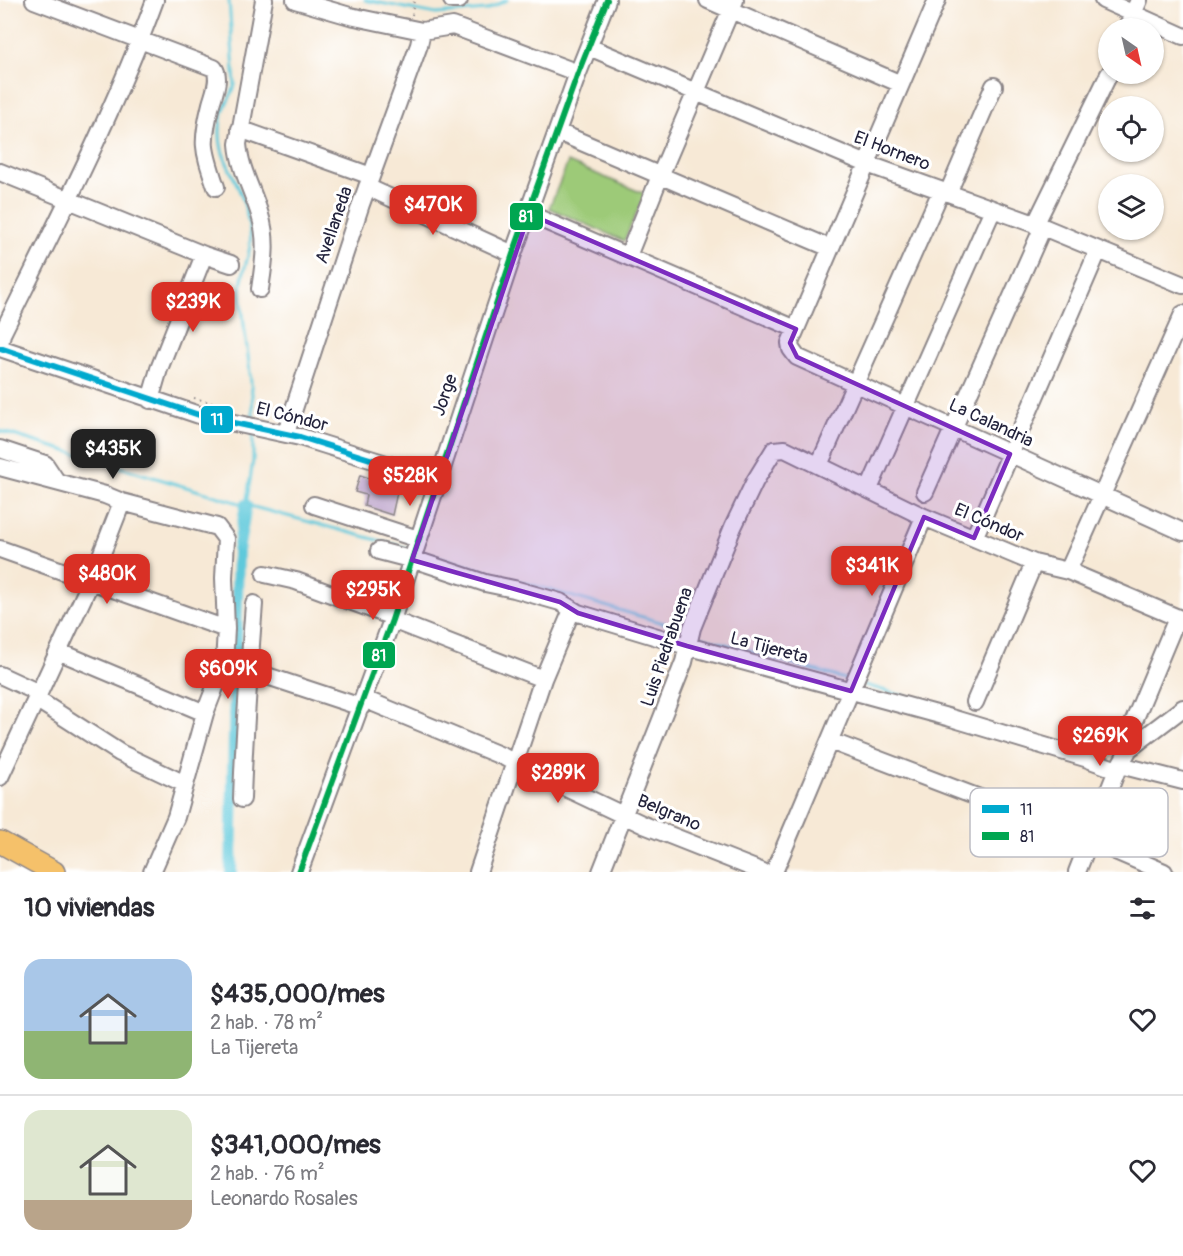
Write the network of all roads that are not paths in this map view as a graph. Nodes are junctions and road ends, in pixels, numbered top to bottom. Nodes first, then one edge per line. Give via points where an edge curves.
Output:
1 (34, 0) edge
2 (155, 0) edge
3 (295, 0) edge
4 (452, 0) edge
5 (459, 0) edge
6 (607, 0) edge
7 (708, 0) edge
8 (1103, 0) edge
9 (263, 1) edge
10 (931, 2) edge
11 (733, 5) edge
12 (1133, 14) edge
13 (417, 26) junction
14 (1183, 36) edge
15 (141, 40) junction
16 (589, 47) junction
17 (578, 73) junction
18 (901, 84) junction
19 (1104, 84) edge
20 (994, 86) dead end
21 (696, 92) junction
22 (240, 129) junction
23 (558, 132) junction
24 (867, 164) junction
25 (0, 172) edge
26 (660, 176) junction
27 (369, 182) junction
28 (216, 187) dead end
29 (945, 192) junction
30 (68, 198) junction
31 (993, 209) junction
32 (529, 214) junction
33 (1039, 226) junction
34 (830, 248) junction
35 (1098, 251) junction
36 (513, 254) junction
37 (204, 255) junction
38 (628, 256) junction
39 (231, 264) dead end
40 (1183, 285) edge
41 (260, 289) dead end
42 (1183, 314) edge
43 (793, 336) junction
44 (0, 346) edge
45 (856, 383) junction
46 (150, 400) junction
47 (906, 405) junction
48 (953, 428) junction
49 (279, 432) junction
50 (0, 449) edge
51 (784, 449) joint
52 (1010, 454) junction
53 (819, 465) junction
54 (0, 467) edge
55 (437, 480) junction
56 (57, 482) junction
57 (869, 489) junction
58 (925, 492) dead end
59 (1101, 495) junction
60 (122, 502) junction
61 (314, 505) dead end
62 (924, 517) junction
63 (1183, 532) edge
64 (974, 538) junction
65 (0, 549) edge
66 (415, 550) junction
67 (378, 551) dead end
68 (1034, 563) junction
69 (1068, 571) junction
70 (266, 574) dead end
71 (91, 581) junction
72 (254, 604) dead end
73 (572, 610) junction
74 (393, 618) junction
75 (1180, 619) edge
76 (226, 629) junction
77 (687, 646) junction
78 (60, 652) junction
79 (250, 672) junction
80 (0, 675) edge
81 (543, 679) junction
82 (852, 691) junction
83 (38, 696) junction
84 (975, 702) dead end
85 (363, 703) junction
86 (1183, 708) edge
87 (205, 713) junction
88 (1140, 740) junction
89 (830, 741) junction
90 (515, 763) junction
91 (1119, 768) junction
92 (0, 777) edge
93 (1183, 781) edge
94 (185, 784) junction
95 (1111, 788) edge
96 (970, 794) edge
97 (242, 799) dead end
98 (624, 816) junction
99 (0, 842) edge
100 (1083, 857) edge
101 (1129, 857) edge
102 (0, 858) edge
103 (25, 872) edge
104 (54, 872) edge
105 (152, 872) edge
106 (299, 872) edge
107 (478, 872) edge
108 (602, 872) edge
109 (763, 872) edge
110 (774, 872) edge
111 (1077, 872) edge
112 (1164, 872) edge

1 - 15 street
2 - 15 street
3 - 13 street via 350,16
4 - 5 street
6 - 16 street, Jorge
7 - 11 street
8 - 12 street
9 - 22 street
10 - 18 street
11 - 18 street
11 - 21 street
12 - 14 street
13 - 17 street via 453,26
13 - 27 street, Avellaneda via 418,45
15 - 28 street via 217,72 203,144
15 - 30 street
16 - 17 street, Jorge
16 - 21 street, El Hornero
17 - 23 street, Jorge
18 - 24 street
19 - 33 street
20 - 29 street
21 - 24 street, El Hornero
21 - 26 street
22 - 27 street
22 - 41 street via 241,162 261,215 266,246
23 - 26 street
23 - 32 street, Jorge
24 - 29 street, El Hornero
24 - 34 street
25 - 30 street
26 - 34 street
26 - 38 street
27 - 36 street
27 - 49 street, Avellaneda
29 - 31 street, El Hornero
29 - 45 street
30 - 37 street
30 - 44 street via 2,334
31 - 33 street, El Hornero
31 - 47 street
32 - 36 street, Jorge
32 - 38 street, La Calandria
33 - 35 street, El Hornero
33 - 48 street
34 - 43 street
35 - 40 street, El Hornero
35 - 52 street
36 - 55 street, Jorge
37 - 39 street
37 - 46 street
38 - 43 street, La Calandria
42 - 59 street
43 - 45 street, La Calandria via 791,349 797,357
44 - 46 street, El Cóndor
45 - 47 street, La Calandria
45 - 53 street
46 - 49 street, El Cóndor
47 - 48 street, La Calandria
47 - 57 street
48 - 52 street, La Calandria
48 - 58 street
49 - 55 street, El Cóndor
50 - 56 street via 45,464
51 - 53 street, El Cóndor
51 - 77 street, Luis Piedrabuena via 774,450 755,481
52 - 59 street, La Calandria
52 - 64 street
53 - 57 street, El Cóndor
54 - 56 street
55 - 66 street, Jorge
56 - 60 street
57 - 62 street, El Cóndor
59 - 63 street, La Calandria
59 - 69 street
60 - 71 street
60 - 76 street via 217,527 226,538
61 - 66 street
62 - 64 street, El Cóndor
62 - 82 street
64 - 68 street, El Cóndor
65 - 71 street
66 - 67 street
66 - 73 street, La Tijereta via 425,563 560,602
66 - 74 street, Jorge
68 - 69 street, El Cóndor
68 - 84 street
69 - 75 street, El Cóndor
70 - 74 street via 296,580
71 - 76 street
71 - 78 street
72 - 79 street
73 - 77 street, La Tijereta
73 - 81 street
74 - 81 street
74 - 85 street, Jorge
75 - 88 street via 1131,728
76 - 87 street via 224,664
77 - 82 street, La Tijereta
77 - 98 street, Luis Piedrabuena
78 - 83 street
78 - 87 street
79 - 85 street, Belgrano
79 - 97 street via 244,714
80 - 83 street
81 - 90 street
82 - 89 street
82 - 91 street, La Tijereta
83 - 92 street
83 - 94 street via 105,744
85 - 90 street, Belgrano
85 - 106 street, Jorge
86 - 88 street
87 - 94 street
88 - 91 street via 1129,749
89 - 96 street
89 - 110 street
90 - 98 street, Belgrano
90 - 107 street
91 - 93 street, La Tijereta
91 - 95 street
94 - 105 street via 176,817
98 - 108 street, Luis Piedrabuena
98 - 109 street, Belgrano
99 - 104 main road
100 - 111 street
101 - 112 street
102 - 103 main road

